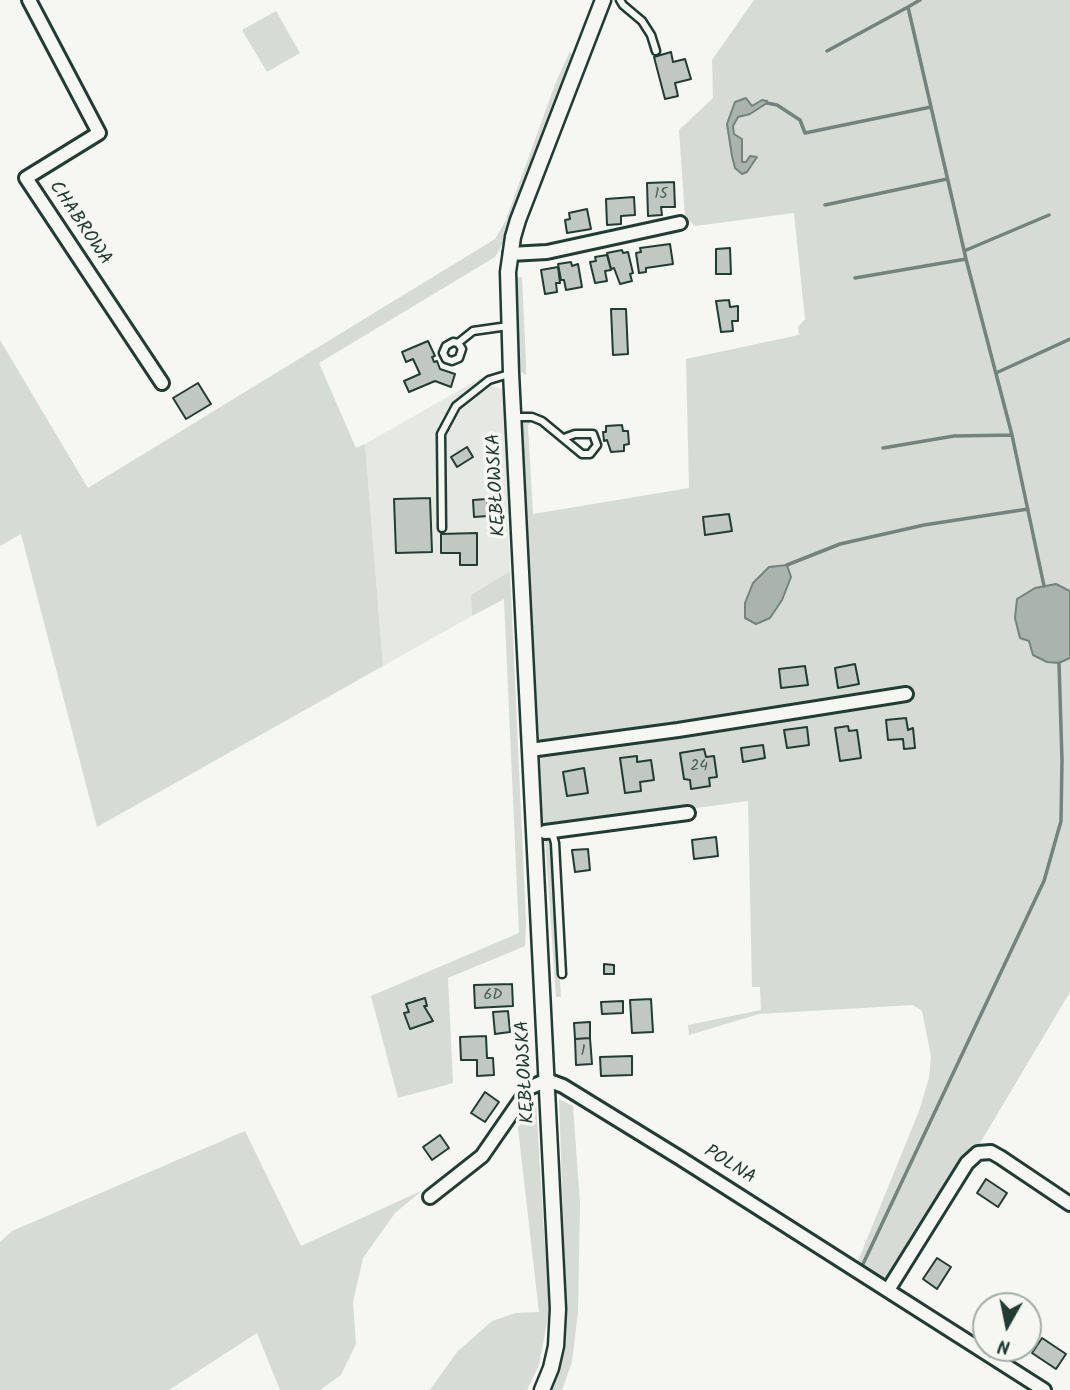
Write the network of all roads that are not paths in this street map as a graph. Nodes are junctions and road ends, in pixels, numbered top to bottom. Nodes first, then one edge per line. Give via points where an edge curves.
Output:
1 (29, 0) edge
2 (603, 0) edge
3 (620, 0) edge
4 (656, 51) dead end
5 (680, 223) dead end
6 (510, 254) junction
7 (510, 326) junction
8 (457, 343) dead end
9 (511, 373) junction
10 (162, 383) dead end
11 (514, 416) junction
12 (564, 438) junction
13 (442, 528) dead end
14 (906, 694) dead end
15 (530, 750) junction
16 (688, 813) dead end
17 (539, 831) junction
18 (562, 974) dead end
19 (547, 1080) junction
20 (430, 1197) dead end
21 (1070, 1204) edge
22 (888, 1290) junction
23 (542, 1390) edge
24 (1044, 1390) edge

1 - 10 street, CHABROWA via 99,133 26,178
2 - 6 street, KĘBŁOWSKA via 518,220
3 - 4 lane via 642,21
5 - 6 street via 547,252
6 - 7 street, KĘBŁOWSKA
7 - 8 lane via 474,331
7 - 9 street, KĘBŁOWSKA
9 - 11 street, KĘBŁOWSKA
9 - 13 lane via 489,380 456,406 441,434
11 - 12 lane via 532,417
11 - 15 street, KĘBŁOWSKA
12 - 12 lane via 582,454 590,454 597,445 593,434
14 - 15 street
15 - 17 street, KĘBŁOWSKA
16 - 17 street
17 - 18 lane via 552,836 555,843
17 - 19 street, KĘBŁOWSKA
19 - 20 street via 528,1088 482,1156
19 - 22 street, POLNA
19 - 23 street, KĘBŁOWSKA via 558,1327
21 - 22 street via 991,1152 978,1153 967,1163
22 - 24 street, POLNA

